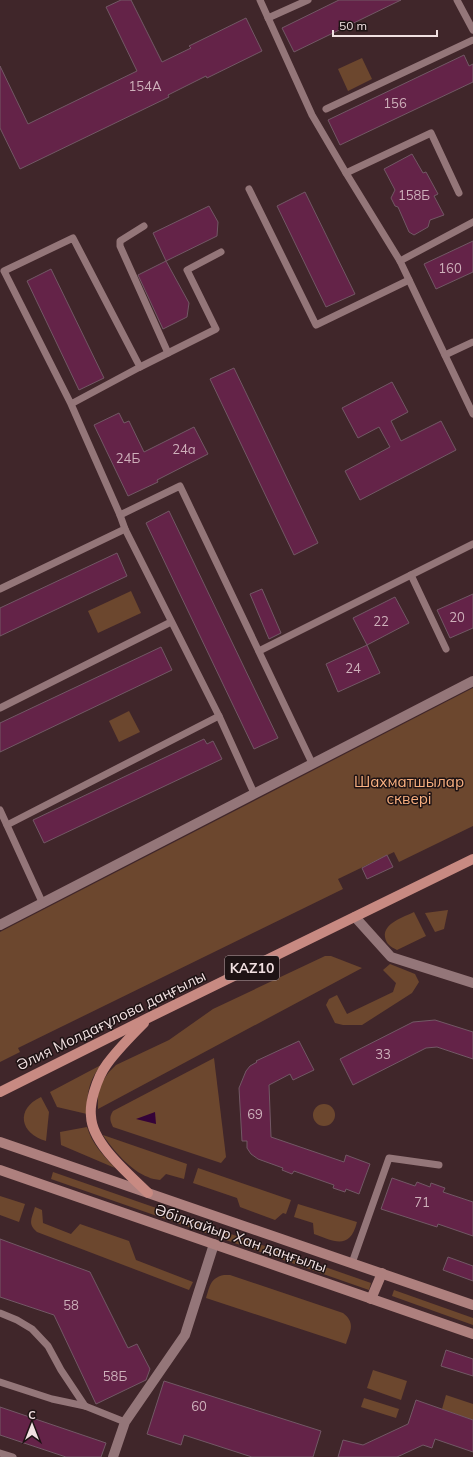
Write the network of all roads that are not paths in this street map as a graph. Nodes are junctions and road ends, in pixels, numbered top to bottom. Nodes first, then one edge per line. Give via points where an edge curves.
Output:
1 (260, 0) edge
2 (308, 0) edge
3 (457, 0) edge
4 (268, 18) junction
5 (471, 19) edge
6 (473, 30) edge
7 (473, 40) edge
8 (326, 109) dead end
9 (346, 173) junction
10 (249, 189) dead end
11 (459, 193) dead end
12 (473, 222) edge
13 (144, 226) dead end
14 (221, 252) dead end
15 (400, 261) junction
16 (409, 280) junction
17 (473, 342) edge
18 (168, 353) junction
19 (445, 355) junction
20 (140, 367) junction
21 (71, 404) junction
22 (473, 414) edge
23 (120, 515) junction
24 (125, 529) junction
25 (473, 544) edge
26 (411, 575) junction
27 (0, 589) edge
28 (171, 622) junction
29 (446, 649) dead end
30 (259, 651) junction
31 (473, 681) edge
32 (0, 708) edge
33 (219, 716) junction
34 (312, 763) junction
35 (254, 793) junction
36 (0, 811) edge
37 (7, 825) junction
38 (473, 859) edge
39 (43, 904) junction
40 (355, 917) junction
41 (0, 925) edge
42 (473, 983) edge
43 (148, 1018) junction
44 (0, 1092) edge
45 (0, 1142) edge
46 (439, 1165) dead end
47 (0, 1170) edge
48 (148, 1193) junction
49 (214, 1244) junction
50 (352, 1263) junction
51 (382, 1273) junction
52 (371, 1299) junction
53 (473, 1305) edge
54 (0, 1313) edge
55 (473, 1334) edge
56 (0, 1382) edge
57 (85, 1406) junction
58 (125, 1422) junction
59 (0, 1453) edge
60 (13, 1457) edge
61 (113, 1457) edge

1 - 4 lane
2 - 4 lane
3 - 5 lane
4 - 9 lane via 312,115
5 - 6 lane
7 - 8 lane
9 - 11 lane via 431,133
9 - 15 lane
10 - 16 lane via 316,325
12 - 15 lane
13 - 18 lane via 120,241 120,246
14 - 18 lane via 187,270 216,329
15 - 16 lane
16 - 19 lane
17 - 19 lane
18 - 20 lane
19 - 22 lane
20 - 21 lane
20 - 21 lane via 73,238 4,271
21 - 23 lane
23 - 24 lane
23 - 30 lane via 180,486
24 - 27 lane
24 - 28 lane
25 - 26 lane
26 - 29 lane
26 - 30 lane
28 - 32 lane
28 - 33 lane
30 - 34 lane
31 - 34 street
33 - 35 lane
33 - 37 lane
34 - 35 street
35 - 39 street
36 - 37 lane
37 - 39 lane
38 - 40 main road, Әлия Молдағұлова даңғылы / KAZ10
39 - 41 street
40 - 42 street via 391,957
40 - 43 main road, Әлия Молдағұлова даңғылы / KAZ10
43 - 44 main road, Әлия Молдағұлова даңғылы / KAZ10
43 - 48 main road via 106,1065 96,1083 91,1116 98,1138 105,1148
45 - 48 main road, Әбілқайыр Хан даңғылы
46 - 50 lane via 389,1158
47 - 49 main road, Әбілқайыр Хан даңғылы
48 - 50 main road, Әбілқайыр Хан даңғылы
49 - 52 main road, Әбілқайыр Хан даңғылы
49 - 58 street via 185,1335
50 - 51 main road, Әбілқайыр Хан даңғылы
51 - 52 main road
51 - 53 main road, Әбілқайыр Хан даңғылы
52 - 55 main road, Әбілқайыр Хан даңғылы
54 - 57 lane via 32,1329 48,1346
56 - 57 lane via 52,1399
57 - 58 lane
58 - 61 street
59 - 60 lane

